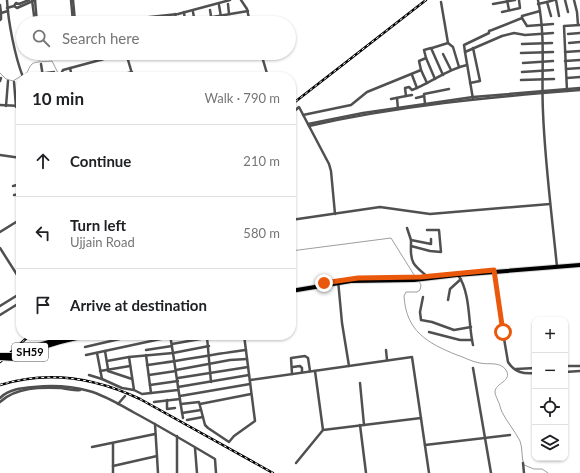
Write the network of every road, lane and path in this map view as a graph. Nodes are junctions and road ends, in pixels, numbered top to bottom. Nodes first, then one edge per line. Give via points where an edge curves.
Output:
1 (7, 0) edge
2 (33, 0) edge
3 (72, 0) edge
4 (230, 0) edge
5 (241, 0) edge
6 (515, 0) edge
7 (519, 0) edge
8 (538, 0) edge
9 (555, 0) edge
10 (565, 0) edge
11 (574, 0) edge
12 (23, 1) edge
13 (507, 1) edge
14 (441, 2) dead end
15 (547, 2) junction
16 (228, 4) dead end
17 (493, 4) dead end
18 (538, 4) junction
19 (219, 5) dead end
20 (0, 6) edge
21 (14, 6) junction
22 (520, 7) junction
23 (8, 10) junction
24 (210, 10) dead end
25 (509, 10) junction
26 (248, 11) junction
27 (540, 11) junction
28 (184, 12) junction
29 (193, 12) dead end
30 (502, 12) dead end
31 (568, 12) dead end
32 (1, 13) edge
33 (175, 14) joint
34 (229, 14) junction
35 (35, 16) edge
36 (74, 16) edge
37 (157, 16) edge
38 (185, 16) edge
39 (193, 16) edge
40 (212, 16) edge
41 (221, 16) joint
42 (249, 16) edge
43 (551, 16) dead end
44 (559, 16) dead end
45 (522, 17) junction
46 (0, 20) edge
47 (553, 24) dead end
48 (542, 25) junction
49 (579, 25) edge
50 (580, 33) edge
51 (543, 34) junction
52 (553, 34) dead end
53 (568, 34) dead end
54 (580, 42) edge
55 (448, 43) junction
56 (552, 43) dead end
57 (569, 43) dead end
58 (522, 44) dead end
59 (543, 44) junction
60 (16, 48) edge
61 (432, 48) junction
62 (473, 48) junction
63 (580, 51) edge
64 (465, 52) junction
65 (543, 52) junction
66 (553, 52) dead end
67 (565, 52) junction
68 (443, 54) dead end
69 (521, 54) dead end
70 (426, 58) junction
71 (18, 60) edge
72 (101, 60) edge
73 (128, 60) edge
74 (263, 60) edge
75 (580, 60) edge
76 (553, 61) dead end
77 (565, 61) junction
78 (543, 62) junction
79 (523, 63) dead end
80 (41, 64) dead end
81 (467, 65) junction
82 (459, 67) junction
83 (70, 68) junction
84 (580, 68) edge
85 (566, 69) junction
86 (421, 70) junction
87 (451, 70) junction
88 (553, 70) dead end
89 (542, 71) junction
90 (21, 72) edge
91 (42, 72) edge
92 (63, 72) edge
93 (70, 72) edge
94 (132, 72) edge
95 (267, 72) edge
96 (522, 72) dead end
97 (412, 75) junction
98 (443, 75) junction
99 (580, 77) edge
100 (566, 78) junction
101 (554, 79) dead end
102 (435, 80) junction
103 (521, 80) dead end
104 (542, 80) junction
105 (8, 81) dead end
106 (14, 82) dead end
107 (470, 83) junction
108 (427, 84) junction
109 (418, 88) junction
110 (449, 89) dead end
111 (580, 89) edge
112 (567, 90) junction
113 (542, 92) junction
114 (16, 94) edge
115 (412, 95) dead end
116 (406, 96) junction
117 (424, 96) junction
118 (397, 98) junction
119 (416, 98) dead end
120 (473, 98) junction
121 (391, 99) dead end
122 (0, 105) edge
123 (425, 105) junction
124 (6, 106) junction
125 (16, 106) edge
126 (398, 109) junction
127 (296, 110) edge
128 (303, 115) junction
129 (308, 125) junction
130 (0, 155) edge
131 (16, 157) edge
132 (16, 185) edge
133 (13, 186) dead end
134 (550, 204) junction
135 (335, 214) junction
136 (296, 219) edge
137 (16, 222) edge
138 (407, 228) dead end
139 (427, 230) dead end
140 (0, 232) edge
141 (411, 240) junction
142 (431, 240) dead end
143 (411, 246) junction
144 (0, 248) edge
145 (580, 264) edge
146 (557, 266) junction
147 (494, 271) junction
148 (16, 273) edge
149 (457, 275) junction
150 (428, 277) junction
151 (421, 278) junction
152 (460, 279) junction
153 (338, 282) junction
154 (296, 289) edge
155 (16, 296) edge
156 (423, 297) dead end
157 (448, 300) dead end
158 (16, 305) edge
159 (0, 306) edge
160 (0, 315) edge
161 (471, 327) junction
162 (429, 332) dead end
163 (63, 340) edge
164 (65, 340) edge
165 (113, 340) edge
166 (153, 340) edge
167 (171, 340) edge
168 (197, 340) edge
169 (208, 340) edge
170 (245, 340) edge
171 (472, 340) junction
172 (60, 341) junction
173 (172, 345) junction
174 (473, 345) dead end
175 (85, 346) dead end
176 (209, 346) junction
177 (146, 350) dead end
178 (246, 350) junction
179 (386, 350) dead end
180 (105, 351) junction
181 (173, 352) junction
182 (97, 353) junction
183 (0, 355) edge
184 (146, 355) junction
185 (210, 355) junction
186 (86, 356) dead end
187 (129, 357) junction
188 (0, 358) edge
189 (247, 359) junction
190 (388, 360) junction
191 (107, 361) junction
192 (175, 362) junction
193 (209, 364) junction
194 (147, 365) junction
195 (130, 366) junction
196 (349, 366) junction
197 (568, 366) edge
198 (580, 366) edge
199 (248, 367) junction
200 (293, 367) junction
201 (473, 368) dead end
202 (532, 368) edge
203 (516, 369) junction
204 (108, 370) junction
205 (315, 370) junction
206 (100, 371) junction
207 (176, 371) junction
208 (310, 371) junction
209 (580, 371) edge
210 (302, 372) junction
211 (568, 372) edge
212 (210, 373) junction
213 (532, 373) edge
214 (292, 374) junction
215 (149, 375) junction
216 (89, 376) dead end
217 (249, 376) junction
218 (102, 379) junction
219 (132, 379) junction
220 (178, 380) junction
221 (250, 380) junction
222 (211, 382) junction
223 (360, 383) dead end
224 (250, 384) junction
225 (150, 385) junction
226 (178, 389) junction
227 (80, 390) junction
228 (134, 390) junction
229 (151, 393) junction
230 (252, 394) junction
231 (125, 396) dead end
232 (180, 397) junction
233 (0, 398) edge
234 (167, 400) junction
235 (0, 402) edge
236 (154, 402) dead end
237 (118, 404) junction
238 (181, 404) junction
239 (200, 404) junction
240 (175, 408) dead end
241 (201, 410) junction
242 (182, 413) junction
243 (203, 417) junction
244 (183, 418) dead end
245 (421, 418) junction
246 (187, 420) dead end
247 (155, 424) junction
248 (362, 425) junction
249 (323, 430) junction
250 (155, 434) junction
251 (177, 436) junction
252 (510, 436) dead end
253 (484, 438) junction
254 (113, 444) junction
255 (425, 445) junction
256 (92, 447) dead end
257 (195, 448) junction
258 (157, 456) junction
259 (296, 463) dead end
260 (523, 463) dead end
261 (113, 466) junction
262 (113, 473) edge
263 (158, 473) edge
264 (177, 473) edge
265 (197, 473) edge
266 (216, 473) edge
267 (366, 473) edge
268 (429, 473) edge
269 (491, 473) edge
270 (524, 473) edge

1 - 23 street
2 - 12 street
2 - 21 street via 17,8
2 - 35 street
3 - 36 street
4 - 28 street
5 - 26 street
6 - 13 street
7 - 22 street
8 - 18 street
9 - 15 street
9 - 44 street
10 - 31 street
11 - 49 street
12 - 21 street
13 - 17 street
13 - 25 street
14 - 55 street
15 - 18 street
15 - 43 street
16 - 34 street
18 - 27 street
19 - 41 street
20 - 32 street
21 - 23 street
22 - 25 street
22 - 45 street
23 - 32 street
23 - 60 street
24 - 40 street
25 - 30 street
26 - 34 street
26 - 42 street
27 - 45 street
27 - 48 street
28 - 33 street
28 - 38 street
29 - 39 street
32 - 46 street
33 - 37 street
34 - 41 street
45 - 48 street via 527,26
45 - 64 street via 464,45
47 - 48 street
48 - 51 street
49 - 67 street via 564,26
50 - 53 street
51 - 52 street
51 - 59 street
51 - 62 street via 525,36 514,33
54 - 57 street
55 - 61 street
55 - 82 street
56 - 59 street
58 - 59 street
59 - 65 street
61 - 70 street via 424,50
61 - 98 street
62 - 64 street
62 - 107 street via 480,80
63 - 67 street
64 - 81 street
65 - 66 street
65 - 69 street
65 - 78 street
67 - 77 street
68 - 87 street
70 - 86 street via 419,61
70 - 102 street
71 - 90 street
72 - 83 street
73 - 94 street
74 - 95 street
75 - 77 street
76 - 78 street
77 - 85 street
78 - 79 street
78 - 89 street
80 - 91 street
81 - 82 street
81 - 107 street
82 - 87 street
83 - 92 street via 62,70
83 - 93 street
84 - 85 street
85 - 100 street
86 - 97 street
86 - 108 street
87 - 98 street
88 - 89 street
89 - 96 street
89 - 104 street
97 - 109 street
97 - 128 street via 367,92 346,106
98 - 102 street
99 - 100 street
100 - 112 street
101 - 104 street
102 - 108 street
103 - 104 street
104 - 113 street
105 - 124 street
106 - 114 street
107 - 120 street
108 - 109 street
109 - 116 street via 405,88
110 - 117 street
111 - 112 street
112 - 113 street
113 - 120 street
113 - 134 street via 544,152
115 - 116 street
116 - 118 street
117 - 119 street
117 - 123 street
118 - 121 street
118 - 126 street
120 - 123 street
122 - 124 street
123 - 126 street
124 - 125 street
126 - 129 street
127 - 128 street via 299,107
128 - 129 street
129 - 135 street via 332,171
130 - 131 street
132 - 133 street
134 - 135 street via 430,214 375,207
134 - 146 street
135 - 136 street
137 - 140 street
138 - 141 street
139 - 143 street via 439,230 441,252
141 - 142 street via 431,244
141 - 143 street
143 - 150 street via 410,258 418,270
144 - 148 street
145 - 146 main road
146 - 147 main road
147 - 149 main road
147 - 150 main road
147 - 203 street via 507,358 510,366
149 - 151 main road
149 - 152 street
150 - 151 main road
151 - 153 main road
152 - 157 street via 450,289
152 - 161 street via 468,302
153 - 154 main road
153 - 196 street
155 - 159 street
156 - 161 street via 420,312 422,320 454,330
158 - 160 street
161 - 171 street
162 - 171 street via 460,340
163 - 172 main road, SH59
164 - 172 main road, SH59
165 - 175 street
166 - 180 street
167 - 173 street
168 - 173 street
169 - 176 street
170 - 178 street
171 - 174 street
172 - 183 main road, SH59, bridge via 38,345 18,355
172 - 188 main road, SH59, bridge via 15,359
173 - 177 street
173 - 181 street
176 - 181 street
176 - 185 street
178 - 185 street
178 - 189 street
179 - 190 street
180 - 182 street
180 - 191 street
181 - 184 street
181 - 192 street
182 - 186 street
182 - 206 street
184 - 187 street
184 - 194 street
185 - 192 street
185 - 193 street
187 - 191 street
187 - 195 street
189 - 193 street
189 - 199 street
190 - 196 street
190 - 245 street via 412,357
191 - 204 street
192 - 194 street
192 - 207 street
193 - 207 street
193 - 212 street
194 - 215 street
195 - 204 street
195 - 219 street
196 - 205 street
197 - 198 street
199 - 212 street
199 - 217 street
200 - 208 street via 291,358 305,356 308,358
200 - 210 street via 300,366
200 - 214 street
201 - 253 street
202 - 203 street
203 - 213 street via 522,374
204 - 206 street
204 - 219 street
205 - 208 street
205 - 249 street
206 - 218 street
207 - 215 street
207 - 220 street
208 - 210 street
209 - 211 street
210 - 214 street
212 - 220 street
212 - 222 street
214 - 221 street
215 - 225 street
216 - 218 street
217 - 221 street
217 - 222 street
218 - 228 street via 122,388
219 - 228 street
220 - 225 street
220 - 226 street
221 - 224 street
222 - 226 street
223 - 248 street
224 - 230 street
224 - 232 street
225 - 229 street
226 - 229 street
226 - 232 street
227 - 233 street via 55,386 30,388 8,392
227 - 235 street via 29,389 8,395
227 - 237 street via 89,391
228 - 229 street via 142,394
230 - 239 street
230 - 243 street via 255,421 229,442 208,428
231 - 237 street
232 - 234 street
232 - 238 street
234 - 236 street
234 - 240 street via 167,409
237 - 247 street
238 - 239 street via 197,401
238 - 242 street
239 - 241 street
241 - 242 street
241 - 243 street
242 - 244 street
243 - 246 street
245 - 248 street
245 - 255 street
247 - 250 street
247 - 251 street
248 - 249 street
248 - 267 street
249 - 259 street
250 - 254 street
250 - 258 street
251 - 257 street
251 - 264 street
252 - 253 street
253 - 255 street
253 - 269 street
254 - 256 street
254 - 261 street
255 - 268 street
257 - 265 street
257 - 266 street via 215,459
258 - 261 street
258 - 263 street
260 - 270 street
261 - 262 street

